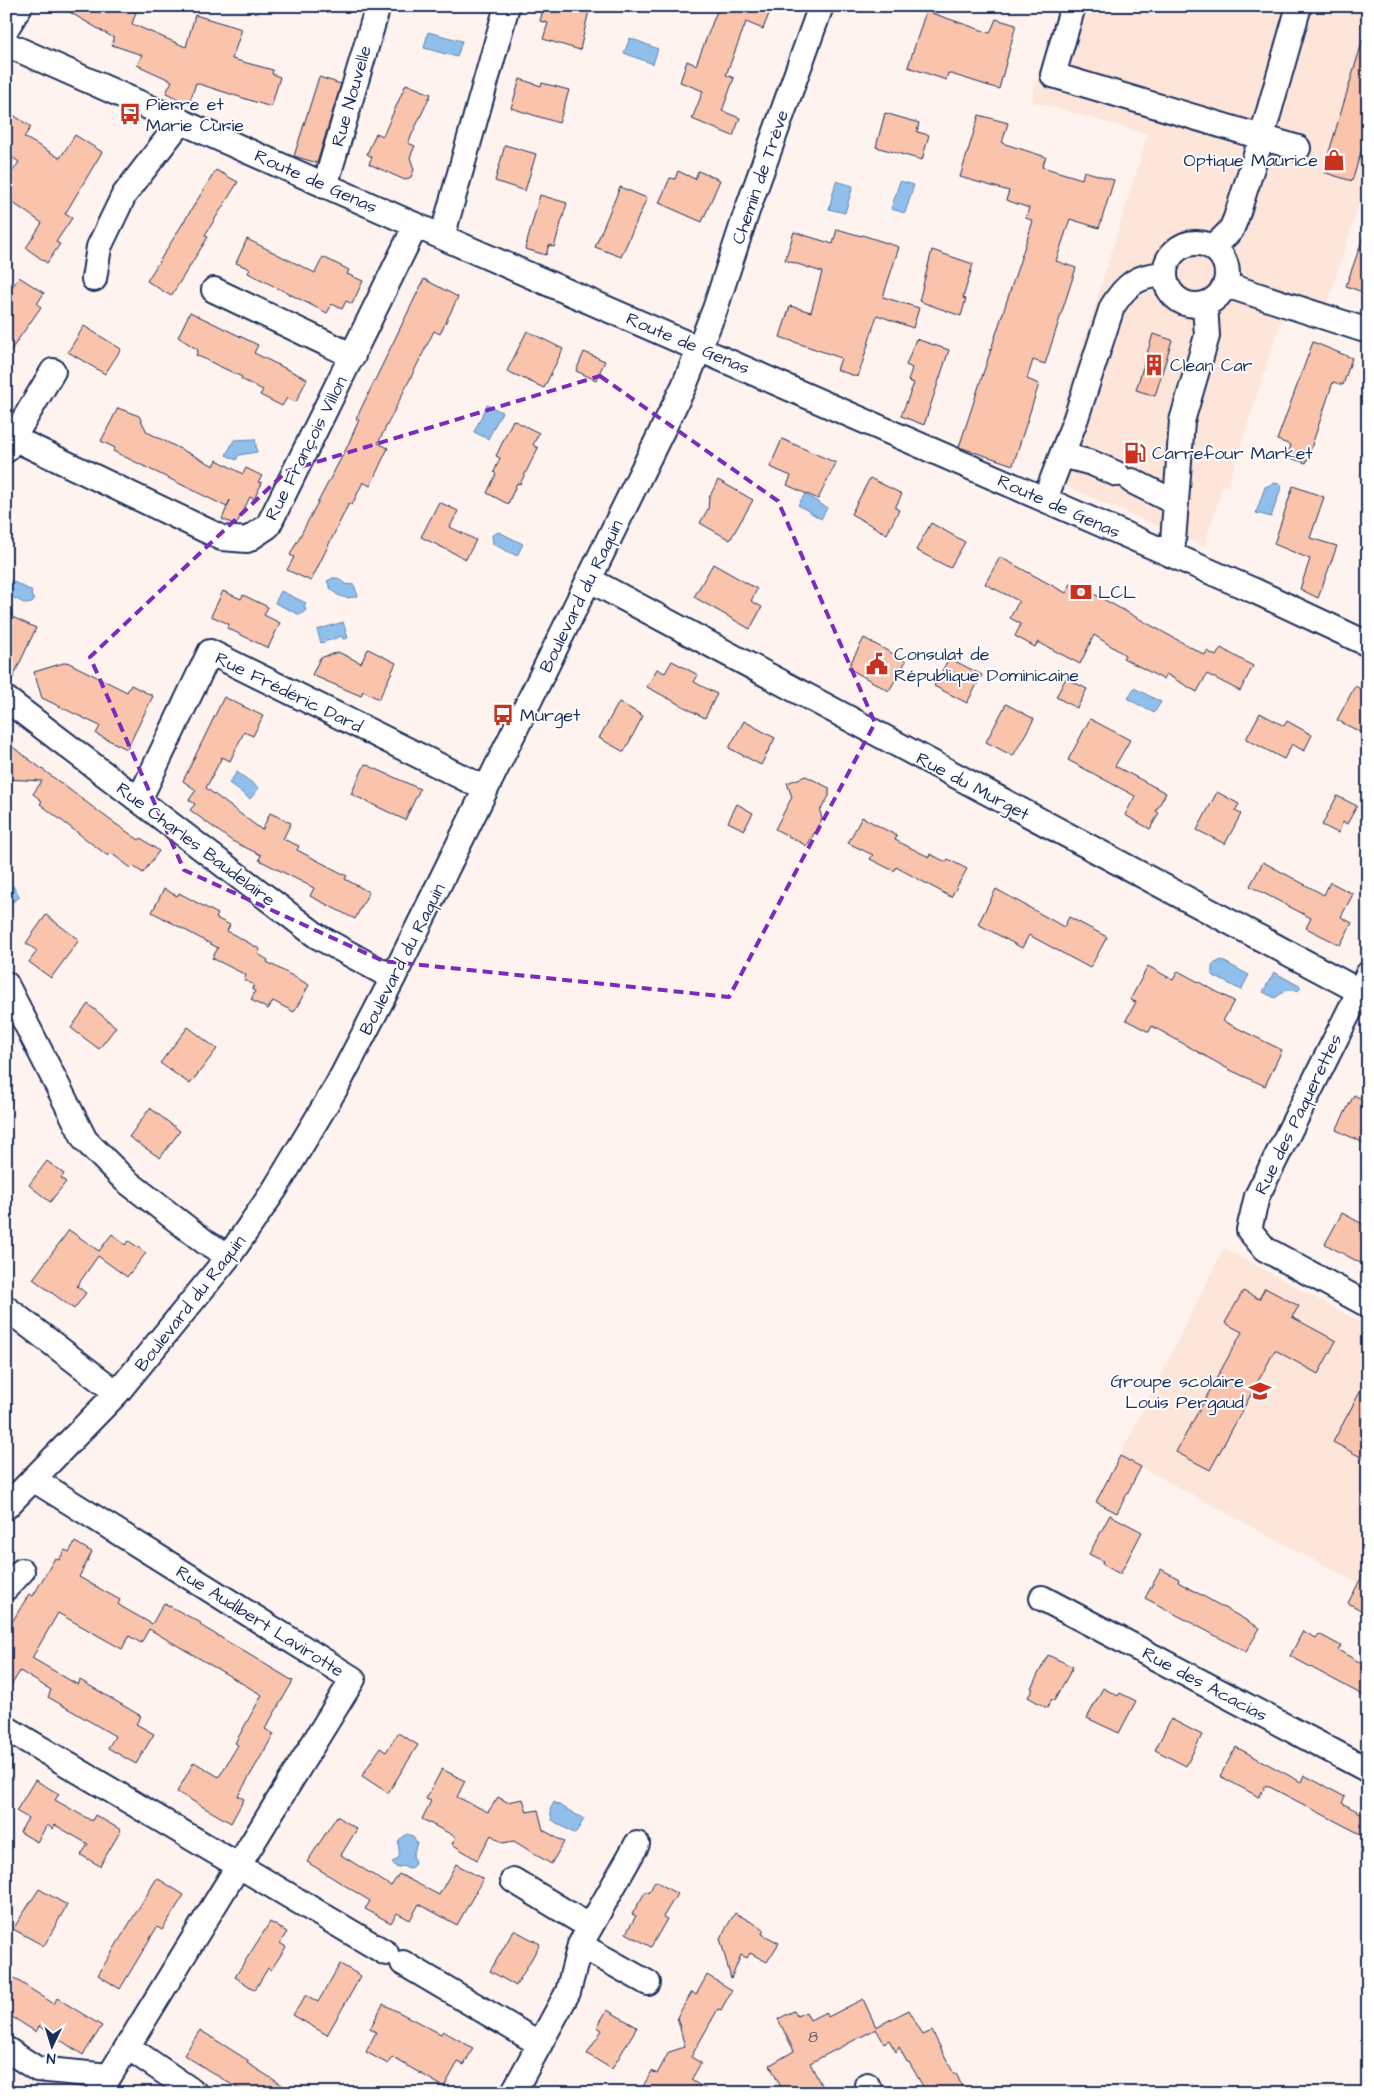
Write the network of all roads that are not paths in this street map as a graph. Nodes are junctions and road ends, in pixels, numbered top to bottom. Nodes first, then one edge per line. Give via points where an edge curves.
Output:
1 (20, 6) edge
2 (378, 6) edge
3 (507, 6) edge
4 (821, 6) edge
5 (1072, 6) edge
6 (1299, 6) edge
7 (6, 29) edge
8 (6, 44) edge
9 (181, 121) junction
10 (1262, 136) junction
11 (1298, 148) dead end
12 (325, 186) junction
13 (416, 225) junction
14 (442, 237) junction
15 (1213, 248) junction
16 (1164, 275) junction
17 (94, 280) dead end
18 (1226, 285) junction
19 (214, 290) dead end
20 (1205, 304) junction
21 (1368, 331) edge
22 (699, 348) junction
23 (353, 356) junction
24 (53, 371) dead end
25 (10, 444) edge
26 (1062, 455) junction
27 (1045, 500) junction
28 (1176, 502) junction
29 (1172, 555) junction
30 (588, 579) junction
31 (1368, 644) edge
32 (6, 699) edge
33 (486, 789) junction
34 (139, 800) junction
35 (393, 978) junction
36 (1364, 983) edge
37 (6, 984) edge
38 (229, 1256) junction
39 (1368, 1305) edge
40 (6, 1308) edge
41 (118, 1393) junction
42 (33, 1479) junction
43 (6, 1507) edge
44 (1042, 1598) dead end
45 (6, 1728) edge
46 (1368, 1770) edge
47 (637, 1844) dead end
48 (238, 1864) junction
49 (513, 1880) dead end
50 (585, 1936) junction
51 (648, 1983) dead end
52 (540, 2044) junction
53 (128, 2047) junction
54 (6, 2049) edge
55 (104, 2085) edge
56 (195, 2093) edge
57 (513, 2093) edge

1 - 7 street
2 - 12 street, Rue Nouvelle
3 - 14 street
4 - 22 street, Chemin de Trève
5 - 10 street via 1053,76
6 - 10 street
8 - 9 street, Route de Genas
9 - 12 street, Route de Genas
9 - 17 street via 124,195 99,247
10 - 11 street
10 - 15 street via 1231,230
12 - 13 street, Route de Genas
13 - 14 street, Route de Genas
13 - 23 street, Rue François Villon
14 - 22 street, Route de Genas
15 - 16 street via 1194,243 1177,249 1170,256
15 - 18 street via 1226,264
16 - 20 street via 1175,298 1191,305
16 - 26 street via 1129,285 1112,307
18 - 20 street via 1216,299
18 - 21 street
19 - 23 street
20 - 28 street via 1207,336 1182,421
22 - 27 street, Route de Genas
22 - 30 street, Boulevard du Raquin via 684,386
23 - 25 street, Rue François Villon via 268,526 247,540 222,538
24 - 25 street
26 - 27 street
26 - 28 street via 1092,463
27 - 29 street, Route de Genas
28 - 29 street
29 - 31 street, Route de Genas
30 - 33 street, Boulevard du Raquin
30 - 36 street, Rue du Murget
32 - 34 street, Rue Charles Baudelaire
33 - 34 street, Rue Frédéric Dard via 210,652
33 - 35 street, Boulevard du Raquin
34 - 35 street, Rue Charles Baudelaire via 317,936
35 - 38 street, Boulevard du Raquin via 338,1084
36 - 39 street, Rue des Paquerettes via 1257,1196 1249,1230 1265,1249
37 - 38 street via 85,1140 125,1180 205,1242
38 - 41 street, Boulevard du Raquin
40 - 41 street
41 - 42 street, Boulevard du Raquin
42 - 43 street, Boulevard du Raquin
42 - 48 street, Rue Audibert Lavirotte via 353,1679
44 - 46 street, Rue des Acacias
45 - 48 street
47 - 50 street
48 - 52 street
48 - 53 street, Rue Audibert Lavirotte
49 - 50 street
50 - 51 street
50 - 52 street via 568,1992
52 - 57 street
53 - 55 street, Rue Audibert Lavirotte
53 - 56 street
54 - 55 street, Rue Audibert Lavirotte via 37,2069

